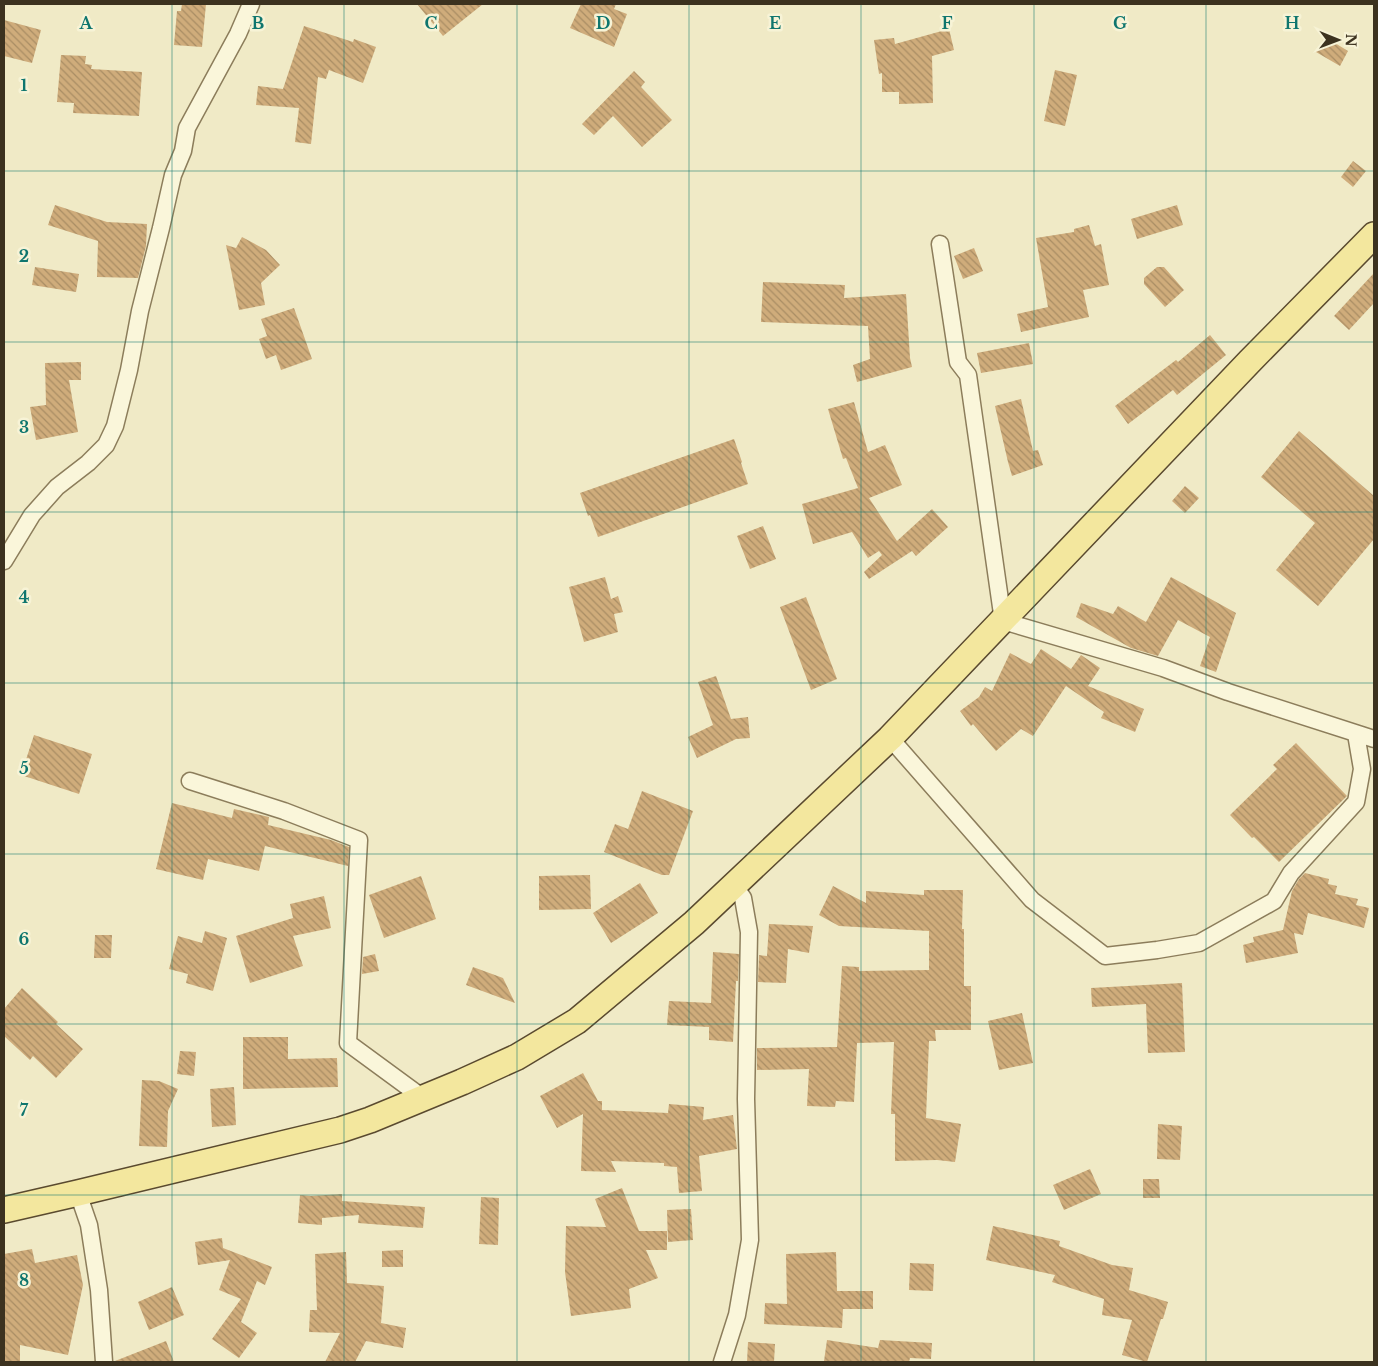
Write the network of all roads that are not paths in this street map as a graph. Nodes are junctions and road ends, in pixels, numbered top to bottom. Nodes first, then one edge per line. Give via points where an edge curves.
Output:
1 (251, 4) edge
2 (1374, 235) edge
3 (940, 244) dead end
4 (4, 560) edge
5 (1003, 621) junction
6 (1356, 734) junction
7 (890, 738) junction
8 (1374, 739) edge
9 (190, 782) dead end
10 (734, 885) junction
11 (423, 1098) junction
12 (78, 1193) junction
13 (4, 1210) edge
14 (104, 1362) edge
15 (722, 1362) edge

1 - 4 street via 187,128 140,311 115,426 106,445 57,487 32,515
2 - 5 main road
3 - 5 street via 958,362 968,375
5 - 6 street via 1163,668
5 - 7 main road
6 - 7 street via 1362,769 1356,802 1291,874 1274,901 1199,943 1106,956 1032,900
6 - 8 street
7 - 10 main road
9 - 11 street via 284,811 359,840 348,1043
10 - 11 main road via 694,923 577,1021 517,1057
10 - 15 street via 743,898 749,932 746,1099 750,1240 737,1315
11 - 12 main road via 340,1130
12 - 13 main road
12 - 14 street via 88,1225 99,1290

